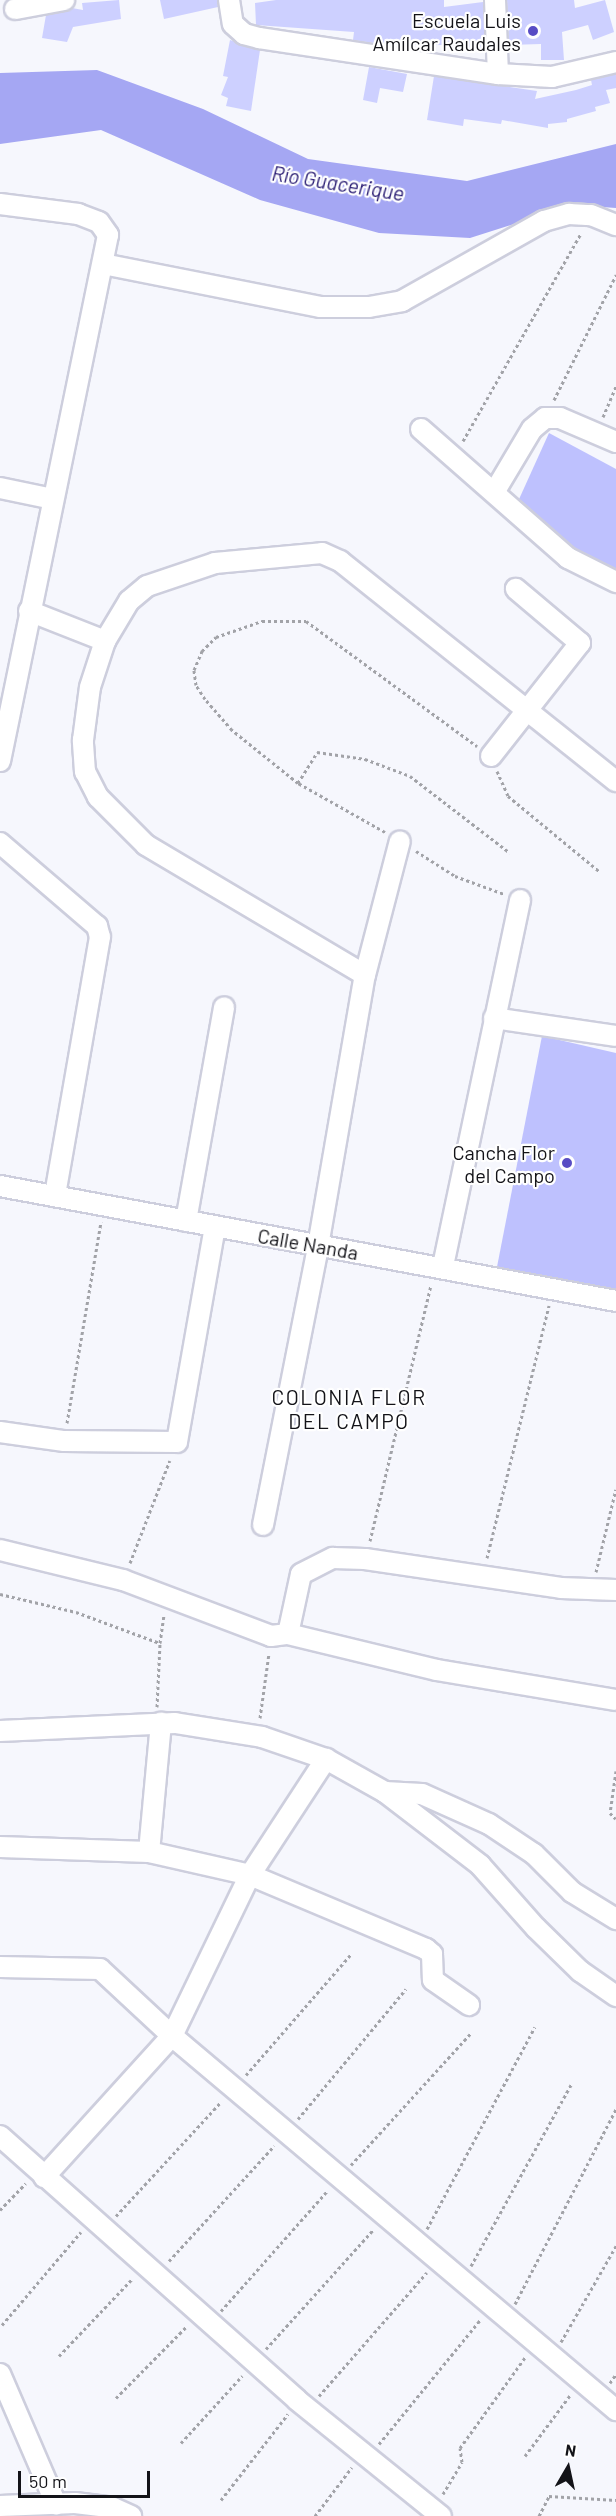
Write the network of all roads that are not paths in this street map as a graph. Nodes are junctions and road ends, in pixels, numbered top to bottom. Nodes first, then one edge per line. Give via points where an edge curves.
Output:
1 (64, 0) edge
2 (229, 0) edge
3 (495, 0) edge
4 (15, 9) dead end
5 (616, 62) edge
6 (498, 74) junction
7 (0, 204) edge
8 (616, 225) edge
9 (103, 264) junction
10 (421, 429) dead end
11 (616, 442) edge
12 (0, 488) edge
13 (495, 491) junction
14 (53, 499) junction
15 (616, 582) edge
16 (516, 588) dead end
17 (29, 611) junction
18 (105, 641) junction
19 (528, 711) junction
20 (490, 756) road end
21 (0, 761) edge
22 (616, 781) edge
23 (400, 841) road end
24 (0, 843) edge
25 (520, 900) road end
26 (365, 975) junction
27 (224, 1007) dead end
28 (494, 1018) junction
29 (616, 1036) edge
30 (0, 1186) edge
31 (55, 1196) junction
32 (186, 1221) junction
33 (214, 1227) junction
34 (318, 1246) junction
35 (438, 1266) junction
36 (616, 1301) edge
37 (0, 1432) edge
38 (263, 1525) dead end
39 (0, 1550) edge
40 (616, 1590) edge
41 (279, 1635) junction
42 (616, 1700) edge
43 (158, 1722) junction
44 (0, 1731) edge
45 (326, 1759) junction
46 (385, 1792) junction
47 (0, 1846) edge
48 (149, 1851) junction
49 (250, 1875) junction
50 (616, 1919) edge
51 (0, 1968) edge
52 (616, 1996) edge
53 (469, 2005) dead end
54 (172, 2036) junction
55 (0, 2136) edge
56 (41, 2174) junction
57 (0, 2374) edge
58 (616, 2410) edge
59 (56, 2504) junction
60 (0, 2506) edge
61 (437, 2513) edge
62 (131, 2516) edge

1 - 4 street
2 - 6 street via 233,24 259,38
3 - 6 street
5 - 6 street via 552,77
7 - 9 street via 78,214 99,222 108,235
8 - 9 street via 591,215 569,214 544,221 402,301 369,307 320,307
9 - 14 street
10 - 13 street
11 - 13 street via 561,418 545,418 532,429
12 - 14 street
13 - 15 street via 568,558
14 - 17 street
16 - 19 street via 580,643
17 - 18 street
17 - 21 street
18 - 19 street via 129,601 168,577 215,563 322,553 340,561
18 - 26 street via 90,687 82,740 85,772 98,796 146,845
19 - 20 street
19 - 22 street
23 - 26 street
24 - 31 street via 97,926 100,937
25 - 28 street
26 - 34 street
27 - 32 street
28 - 29 street
28 - 35 street
30 - 31 street, Calle Nanda
31 - 32 street, Calle Nanda
32 - 33 street, Calle Nanda
33 - 34 street, Calle Nanda
33 - 37 street via 177,1442 64,1441
34 - 35 street, Calle Nanda
34 - 38 street
35 - 36 street, Calle Nanda
39 - 41 street via 123,1580
40 - 41 street via 591,1591 365,1559 333,1558 301,1574
41 - 42 street via 437,1670
43 - 44 street
43 - 45 street via 258,1737
43 - 48 street
45 - 46 street
45 - 49 street
46 - 50 street via 422,1794 489,1824 534,1854 572,1892
46 - 52 street via 480,1864 580,1971
47 - 48 street
48 - 49 street
49 - 53 street via 426,1949 432,1954 433,1980
49 - 54 street
51 - 54 street via 100,1969
54 - 56 street
54 - 58 street
55 - 56 street
56 - 61 street via 303,2405
57 - 59 street
59 - 60 street
59 - 62 street via 113,2508

